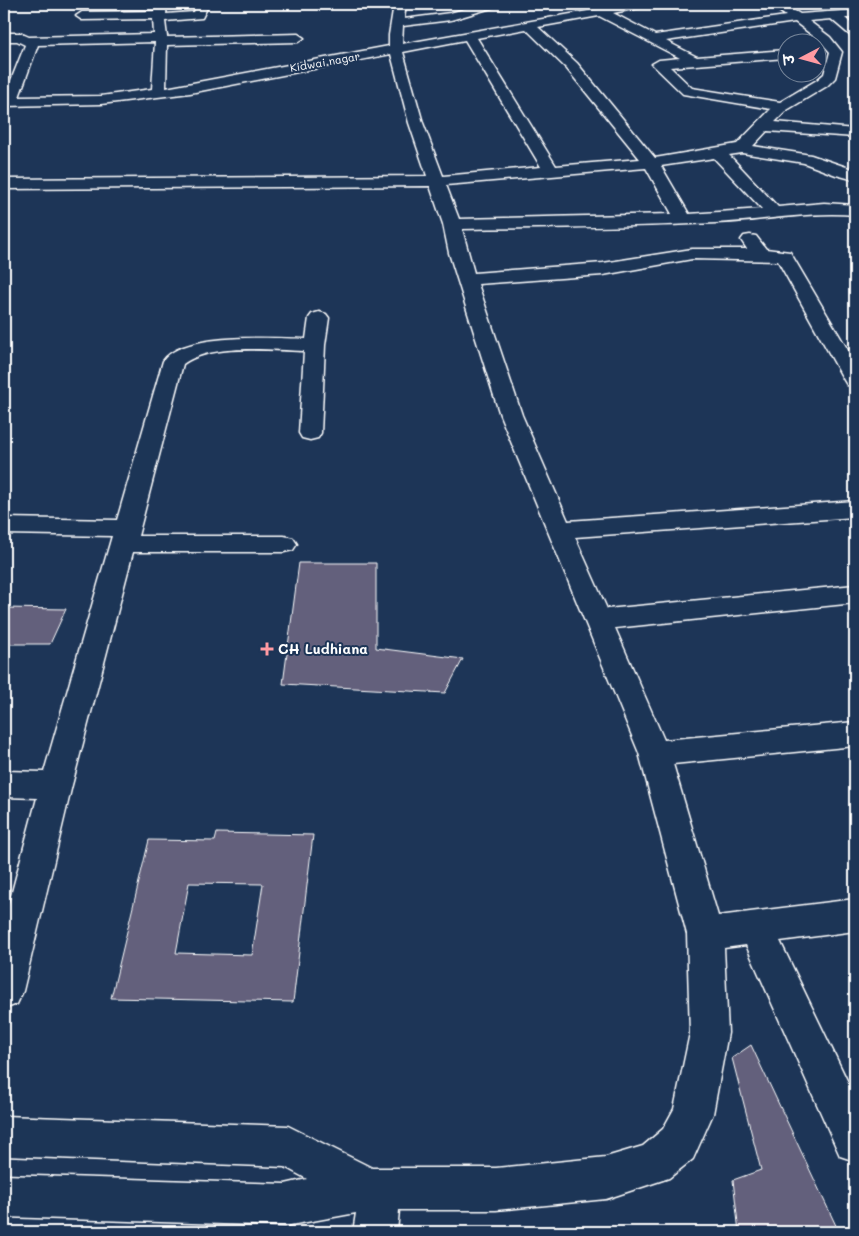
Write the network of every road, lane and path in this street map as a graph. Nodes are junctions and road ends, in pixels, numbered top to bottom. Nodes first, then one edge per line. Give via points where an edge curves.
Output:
1 (202, 4) edge
2 (494, 4) edge
3 (645, 4) edge
4 (775, 4) edge
5 (85, 11) dead end
6 (601, 12) junction
7 (855, 14) edge
8 (834, 15) junction
9 (797, 18) junction
10 (159, 21) edge
11 (528, 24) junction
12 (398, 25) edge
13 (75, 28) dead end
14 (855, 32) edge
15 (469, 36) junction
16 (4, 38) edge
17 (298, 38) dead end
18 (655, 39) junction
19 (32, 41) junction
20 (826, 52) edge
21 (836, 52) junction
22 (776, 55) edge
23 (695, 61) junction
24 (159, 94) junction
25 (7, 102) edge
26 (782, 107) junction
27 (763, 126) junction
28 (855, 133) edge
29 (742, 148) junction
30 (718, 153) junction
31 (650, 163) junction
32 (552, 172) junction
33 (848, 174) edge
34 (438, 181) junction
35 (4, 184) edge
36 (853, 209) edge
37 (774, 212) junction
38 (732, 217) junction
39 (683, 218) junction
40 (452, 224) junction
41 (760, 254) junction
42 (466, 279) junction
43 (319, 318) dead end
44 (315, 345) junction
45 (855, 380) edge
46 (310, 433) dead end
47 (855, 509) edge
48 (4, 526) edge
49 (559, 530) junction
50 (126, 536) junction
51 (284, 544) dead end
52 (855, 594) edge
53 (599, 620) junction
54 (855, 734) edge
55 (654, 753) junction
56 (4, 784) edge
57 (56, 786) junction
58 (855, 915) edge
59 (756, 929) junction
60 (705, 934) junction
61 (4, 991) edge
62 (851, 1120) edge
63 (4, 1136) edge
64 (374, 1189) junction
65 (4, 1196) edge
66 (374, 1232) edge

1 - 10 street via 198,15
2 - 12 street via 451,16
3 - 6 street, Kidwai nagar
4 - 9 street
5 - 10 street
6 - 11 street, Kidwai nagar
6 - 18 street
7 - 8 street
8 - 9 street
8 - 14 street
9 - 18 street
9 - 21 street via 830,43
10 - 13 street
10 - 17 street
10 - 19 street
10 - 24 street
11 - 15 street, Kidwai nagar
11 - 31 street via 572,66
12 - 15 street, Kidwai nagar
12 - 24 street, Kidwai nagar
12 - 34 street via 416,123
15 - 32 street
16 - 19 street
18 - 23 street
19 - 25 street
20 - 21 street
21 - 26 street via 830,75
22 - 23 street
23 - 26 street via 659,64 688,91
24 - 25 street, Kidwai nagar via 96,100
26 - 27 street
27 - 28 street
27 - 29 street
29 - 30 street
29 - 33 street via 816,161
30 - 31 street
30 - 37 street
31 - 32 street
31 - 39 street
32 - 34 street
33 - 36 street
34 - 35 street
34 - 40 street
36 - 37 street
37 - 38 street
38 - 39 street
38 - 41 street
39 - 40 street
40 - 42 street
41 - 42 street via 692,254 603,269
41 - 45 street via 785,258
42 - 49 street via 511,415
43 - 44 street
44 - 46 street
44 - 50 street via 219,347 179,355 173,362
47 - 49 street
48 - 50 street
49 - 53 street
50 - 51 street
50 - 57 street
52 - 53 street
53 - 55 street
54 - 55 street
55 - 60 street
56 - 57 street
57 - 61 street
58 - 59 street
59 - 60 street
59 - 62 street
60 - 64 street via 709,1033 693,1114 678,1144 662,1157 654,1163 606,1178 555,1184 496,1189
63 - 64 street via 288,1147
64 - 65 street via 285,1205
64 - 66 street

